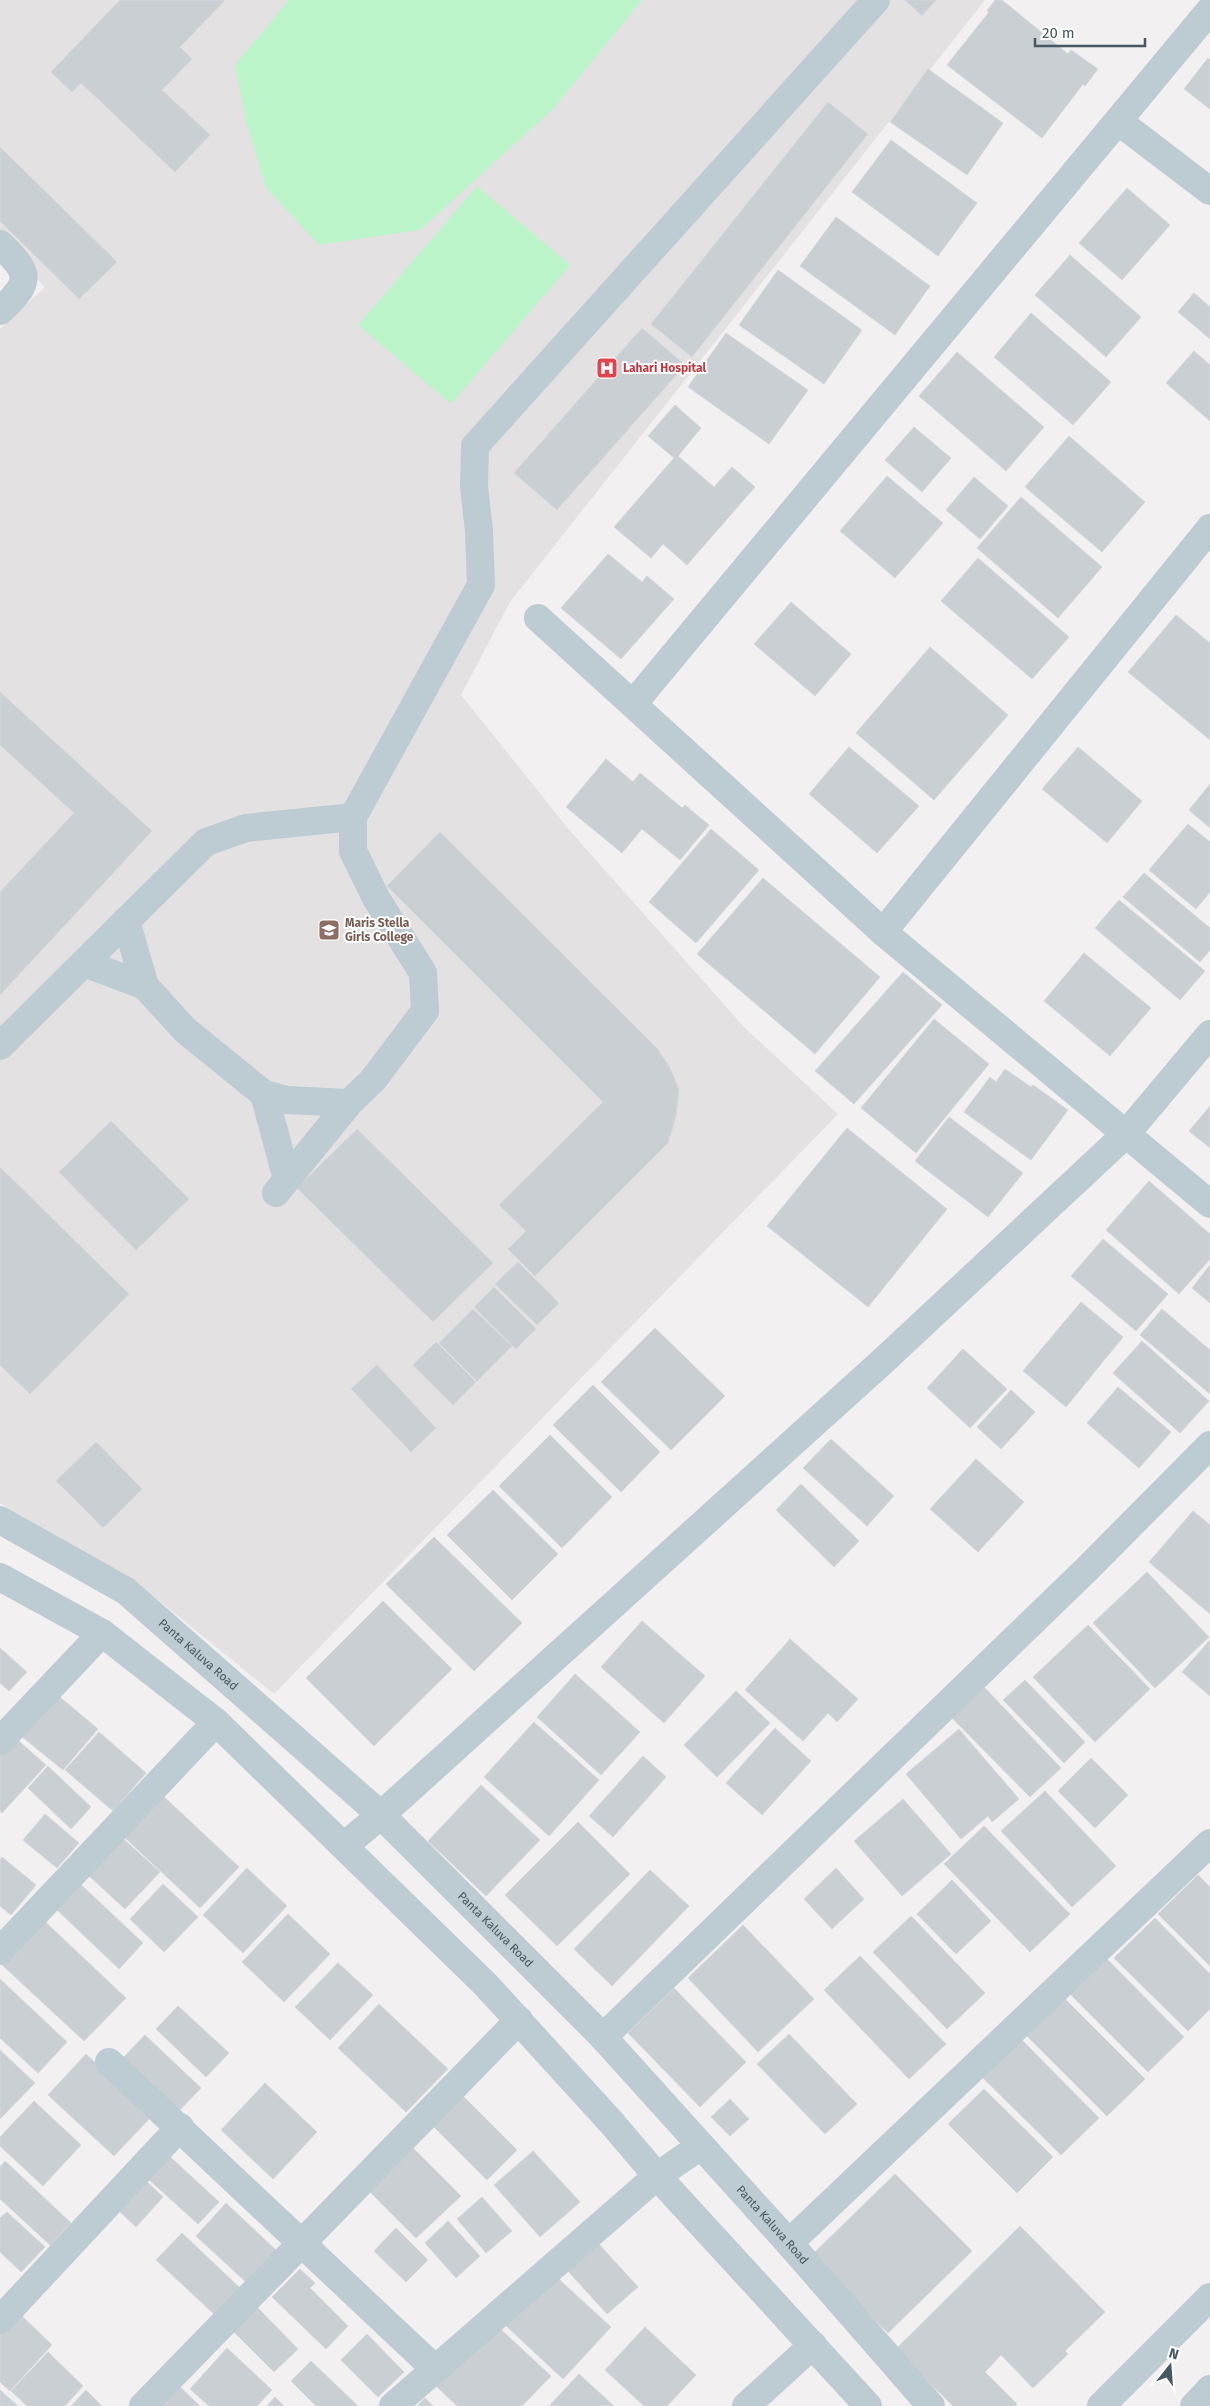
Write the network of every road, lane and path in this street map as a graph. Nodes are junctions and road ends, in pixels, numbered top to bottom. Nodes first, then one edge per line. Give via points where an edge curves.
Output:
1 (876, 0) edge
2 (1210, 10) edge
3 (1118, 121) junction
4 (1210, 191) edge
5 (0, 244) edge
6 (0, 311) edge
7 (1210, 528) edge
8 (538, 618) dead end
9 (633, 704) junction
10 (352, 817) junction
11 (126, 921) junction
12 (883, 932) junction
13 (84, 963) junction
14 (145, 986) junction
15 (1210, 1034) edge
16 (0, 1046) edge
17 (264, 1094) junction
18 (349, 1103) junction
19 (1126, 1134) junction
20 (1210, 1204) edge
21 (1210, 1445) edge
22 (0, 1520) edge
23 (0, 1578) edge
24 (102, 1634) junction
25 (216, 1722) junction
26 (0, 1741) edge
27 (380, 1815) junction
28 (1210, 1843) edge
29 (344, 1846) junction
30 (0, 1951) edge
31 (518, 2020) junction
32 (603, 2037) junction
33 (109, 2062) dead end
34 (180, 2127) junction
35 (701, 2146) junction
36 (657, 2176) junction
37 (789, 2243) junction
38 (302, 2244) junction
39 (1210, 2298) edge
40 (0, 2320) edge
41 (813, 2345) junction
42 (434, 2368) junction
43 (1210, 2389) edge
44 (143, 2406) edge
45 (393, 2406) edge
46 (746, 2406) edge
47 (868, 2406) edge
48 (931, 2406) edge
49 (1101, 2406) edge
50 (1194, 2406) edge

1 - 10 street via 475,446 474,486 481,585
2 - 3 street
3 - 4 street
3 - 9 street
5 - 6 street via 14,257 24,277 22,289
7 - 12 street
8 - 9 street
9 - 12 street
10 - 11 street via 246,828 206,842
10 - 18 street via 353,851 376,898 423,973 425,1011 374,1080
11 - 13 street
11 - 14 street
12 - 19 street
13 - 14 street
13 - 16 street
14 - 17 street via 185,1030
15 - 19 street
17 - 18 street via 287,1100
17 - 18 street via 282,1186
19 - 20 street
19 - 27 street via 883,1362
21 - 32 street via 1087,1570
22 - 27 street, Panta Kaluva Road via 126,1591
23 - 24 street
24 - 25 street
24 - 26 street
25 - 29 street
25 - 30 street
27 - 29 street
27 - 32 street, Panta Kaluva Road
28 - 37 street
29 - 31 street
31 - 36 street
31 - 38 street
32 - 35 street, Panta Kaluva Road
33 - 34 street
34 - 38 street
34 - 40 street
35 - 36 street
35 - 37 street, Panta Kaluva Road
36 - 41 street
36 - 42 street
37 - 48 street, Panta Kaluva Road
38 - 42 street
38 - 44 street
39 - 49 street
41 - 46 street
41 - 47 street
42 - 45 street
43 - 50 street

